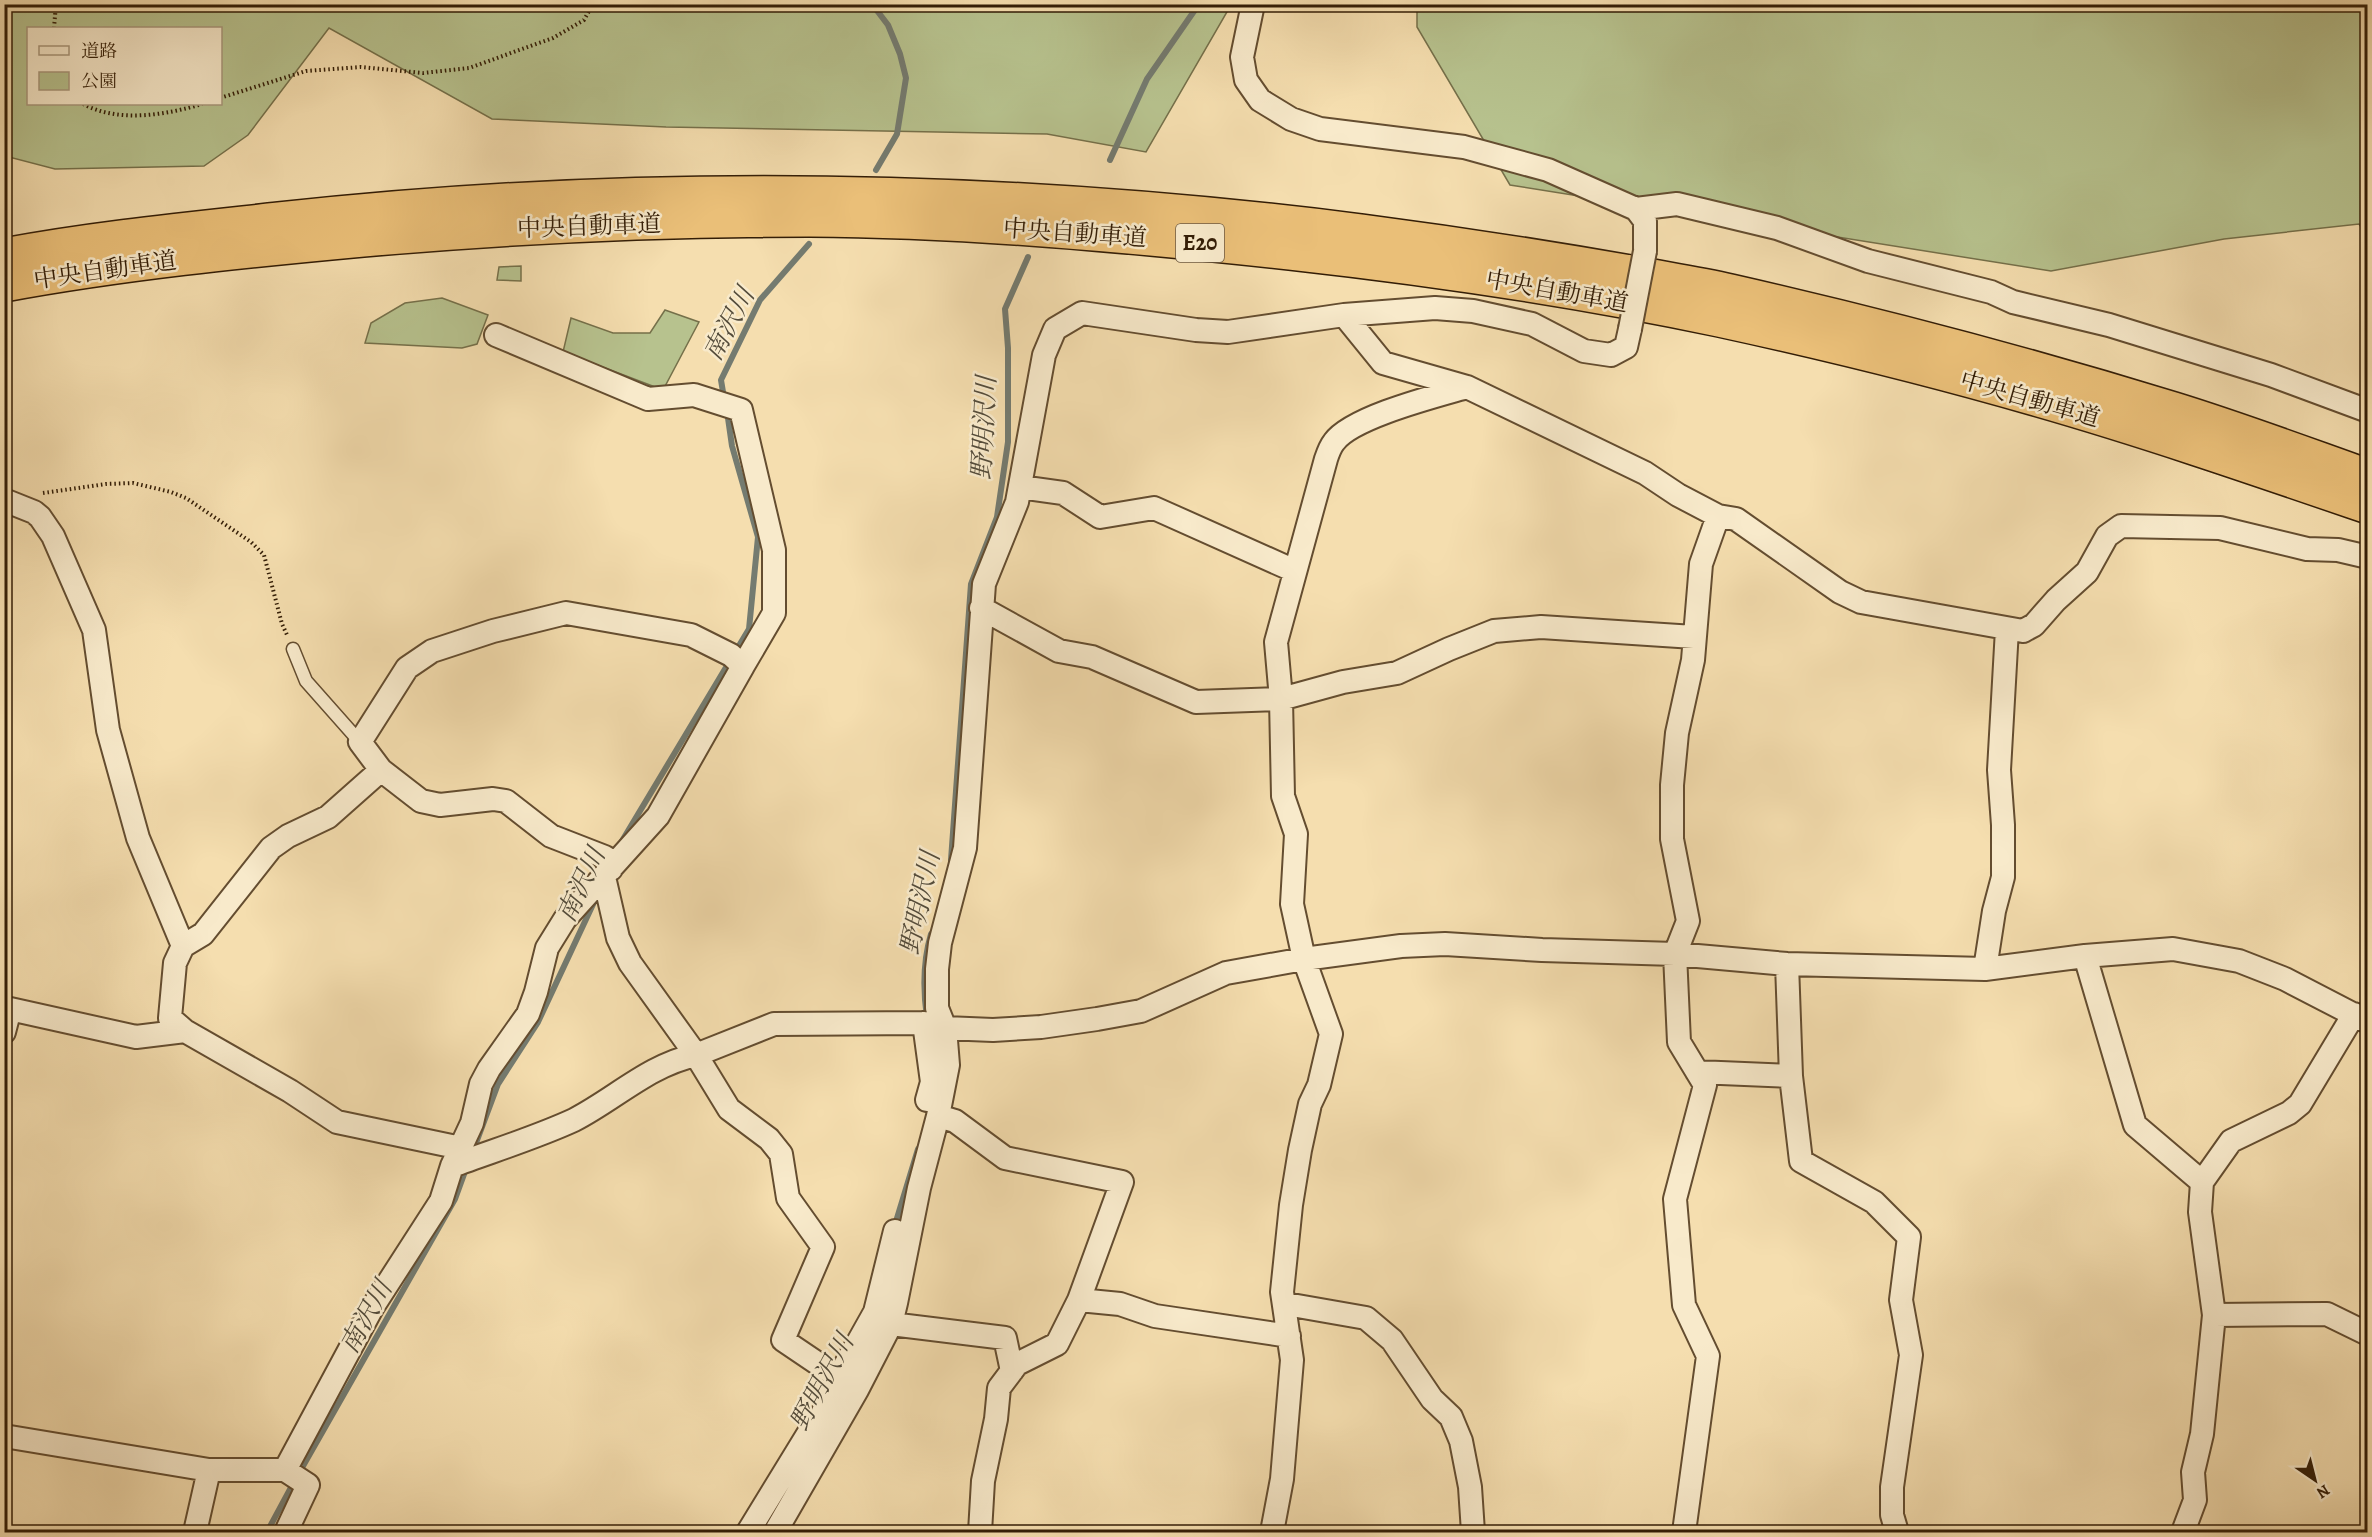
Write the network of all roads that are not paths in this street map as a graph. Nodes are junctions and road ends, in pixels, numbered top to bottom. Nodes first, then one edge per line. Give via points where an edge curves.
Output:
1 (1253, 4) edge
2 (1636, 209) junction
3 (4, 255) edge
4 (4, 285) edge
5 (1344, 315) junction
6 (496, 335) dead end
7 (1467, 387) junction
8 (2367, 411) edge
9 (2367, 476) edge
10 (1020, 488) junction
11 (4, 500) edge
12 (2367, 507) edge
13 (1718, 516) junction
14 (2367, 557) edge
15 (1295, 571) junction
16 (981, 608) junction
17 (2007, 629) junction
18 (1694, 637) junction
19 (293, 649) road end
20 (743, 666) junction
21 (1281, 699) junction
22 (360, 742) junction
23 (381, 770) junction
24 (608, 873) junction
25 (183, 946) junction
26 (1675, 954) junction
27 (2085, 956) junction
28 (1304, 959) junction
29 (1786, 964) junction
30 (1986, 969) junction
31 (2361, 1018) edge
32 (934, 1026) junction
33 (185, 1031) junction
34 (4, 1032) edge
35 (696, 1055) junction
36 (1697, 1072) junction
37 (1791, 1076) junction
38 (938, 1116) junction
39 (457, 1157) junction
40 (2202, 1182) junction
41 (1079, 1300) junction
42 (1286, 1304) junction
43 (2214, 1315) junction
44 (891, 1324) junction
45 (2367, 1334) edge
46 (1289, 1336) junction
47 (1012, 1371) junction
48 (847, 1384) junction
49 (4, 1436) edge
50 (818, 1442) junction
51 (209, 1470) junction
52 (285, 1470) junction
53 (195, 1533) edge
54 (286, 1533) edge
55 (748, 1533) edge
56 (778, 1533) edge
57 (980, 1533) edge
58 (1272, 1533) edge
59 (1473, 1533) edge
60 (1684, 1533) edge
61 (1897, 1533) edge
62 (2183, 1533) edge

1 - 2 street via 1242,57 1246,80 1260,100 1290,119 1320,129 1464,147 1548,170
2 - 5 street, bridge via 1645,221 1645,251 1626,347 1611,355 1584,351 1532,324 1473,310 1435,308
2 - 8 street via 1677,204 1777,228 1868,261 2109,325 2271,375
3 - 9 highway, 中央自動車道 / E20 via 128,236 346,212 589,195 793,191 908,194 1079,202 1245,216 1549,257 1726,290 2045,371 2179,411
4 - 12 highway, 中央自動車道 / E20 via 254,250 480,230 702,221 923,223 1198,243 1544,286 1720,320 2034,399 2171,440
5 - 7 street via 1383,363
5 - 10 street via 1228,332 1082,313 1055,329 1044,355
6 - 20 street via 648,399 694,395 741,410 774,550 774,613
7 - 13 street via 1645,473
7 - 15 street via 1391,410 1359,424 1335,441 1326,459
10 - 15 street via 1063,493 1100,517 1154,508
10 - 16 street via 984,584
11 - 25 street via 34,512 47,526 93,630 108,730 138,838
13 - 17 street via 1736,519 1840,592 1861,602
13 - 18 street via 1701,564
14 - 17 street via 2338,550 2307,549 2220,528 2121,526 2107,536 2087,572 2034,625 2023,631
15 - 21 street via 1276,642
16 - 21 street via 1059,651 1092,657 1196,702
16 - 32 street via 965,848 940,943
17 - 30 street via 1999,770 2003,878
18 - 21 street via 1541,627 1494,631 1397,673 1343,682
18 - 26 street via 1672,786 1672,839 1688,921
19 - 22 lane via 306,681
20 - 22 street via 691,635 566,613 432,651 407,668
20 - 24 street via 658,816
21 - 28 street via 1283,796 1296,834 1292,904
22 - 23 street
23 - 24 street via 421,801 440,806 492,799 506,801 551,836 605,857
23 - 25 street via 328,817 271,848 203,934
24 - 35 street via 618,938 630,963
24 - 39 street via 565,919 547,948 528,1014 481,1084 472,1124
25 - 33 street via 175,963 170,1018
26 - 28 street via 1444,944
26 - 29 street
26 - 36 street via 1679,1042
27 - 30 street
27 - 31 street via 2173,949 2239,961 2285,979
27 - 40 street via 2135,1125
28 - 32 street via 1226,973 1141,1011 1041,1027 993,1030
28 - 42 street via 1331,1034 1300,1150 1282,1292
29 - 30 street
29 - 37 street
31 - 40 street via 2300,1104 2231,1141
32 - 35 street via 774,1024
32 - 38 street via 948,1065
32 - 48 street via 932,1082 876,1312
33 - 34 street via 136,1037 10,1009
33 - 39 street via 337,1122
35 - 39 street via 634,1081 574,1119
35 - 48 street via 729,1109 769,1139 781,1154 788,1198 822,1247 783,1340
36 - 37 street
36 - 60 street via 1705,1085 1675,1199 1684,1305 1708,1356
37 - 61 street via 1801,1161 1874,1202 1909,1237 1900,1300 1911,1355 1892,1486 1892,1515
38 - 41 street via 955,1121 1005,1158 1122,1182
38 - 44 street
39 - 52 street via 441,1201 372,1308
40 - 43 street via 2200,1212
41 - 46 street
41 - 47 street via 1057,1344 1017,1364
42 - 46 street
42 - 59 street via 1366,1318 1392,1340 1432,1399 1451,1417 1458,1433 1470,1487
43 - 45 street via 2327,1314
43 - 62 street via 2202,1434 2193,1472 2195,1500
44 - 47 street via 1005,1338
44 - 48 street
46 - 58 street via 1292,1360 1283,1467
47 - 57 street via 999,1388 983,1481
48 - 50 street
49 - 51 street
50 - 55 street via 808,1434
50 - 56 street
51 - 52 street
51 - 53 street
52 - 54 street via 308,1485

